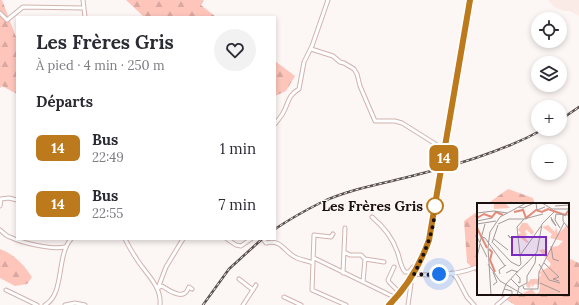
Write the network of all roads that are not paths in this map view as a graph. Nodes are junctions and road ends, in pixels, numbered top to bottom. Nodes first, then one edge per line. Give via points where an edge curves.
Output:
1 (83, 0) edge
2 (328, 0) edge
3 (470, 0) edge
4 (84, 8) junction
5 (0, 13) edge
6 (85, 16) edge
7 (311, 49) junction
8 (276, 123) edge
9 (445, 150) junction
10 (16, 200) edge
11 (0, 206) edge
12 (372, 217) dead end
13 (346, 228) dead end
14 (0, 230) edge
15 (333, 234) dead end
16 (16, 239) edge
17 (20, 240) edge
18 (69, 240) edge
19 (126, 240) edge
20 (182, 240) edge
21 (228, 240) edge
22 (250, 240) edge
23 (264, 240) edge
24 (65, 247) junction
25 (344, 252) junction
26 (314, 258) junction
27 (365, 259) junction
28 (384, 262) dead end
29 (313, 263) junction
30 (394, 267) dead end
31 (477, 267) dead end
32 (416, 268) junction
33 (344, 273) junction
34 (452, 273) junction
35 (414, 274) junction
36 (239, 279) dead end
37 (363, 282) junction
38 (408, 282) junction
39 (256, 285) dead end
40 (158, 288) junction
41 (192, 289) dead end
42 (6, 290) dead end
43 (253, 290) junction
44 (400, 293) junction
45 (509, 295) edge
46 (284, 297) dead end
47 (396, 298) junction
48 (37, 305) edge
49 (45, 305) edge
50 (65, 305) edge
51 (85, 305) edge
52 (160, 305) edge
53 (243, 305) edge
54 (301, 305) edge
55 (346, 305) edge
56 (389, 305) edge
57 (408, 305) edge
58 (474, 305) edge
59 (497, 305) edge

1 - 4 street
2 - 7 street
3 - 9 main road
4 - 5 street via 23,7 7,20
4 - 6 street
7 - 8 street via 304,62 299,89 288,99
7 - 9 street via 333,56 354,69 375,121 402,123
9 - 32 main road, bridge via 429,240
10 - 11 street via 1,199
12 - 32 street via 384,227 392,239 402,269 409,272 413,267
13 - 25 street
14 - 16 street
15 - 26 street via 331,238 314,235
17 - 24 street via 48,248
18 - 24 street
19 - 40 street
20 - 40 street via 166,267
21 - 22 street via 241,246
23 - 29 street via 266,243 274,241 297,258
24 - 49 street via 55,292
25 - 27 street
25 - 33 street
26 - 29 street
26 - 33 street
27 - 28 street
27 - 37 street
29 - 55 street via 312,290
30 - 44 street via 388,280
31 - 34 street
32 - 35 main road
33 - 37 street
34 - 35 street
34 - 58 street
35 - 38 main road
36 - 43 street
37 - 47 street
38 - 44 main road
38 - 57 street via 411,284
39 - 43 street
40 - 41 street via 162,286 182,295 189,287
40 - 52 street
42 - 48 street
43 - 53 street
44 - 47 main road
45 - 59 street
46 - 54 street
47 - 56 main road
50 - 51 street

